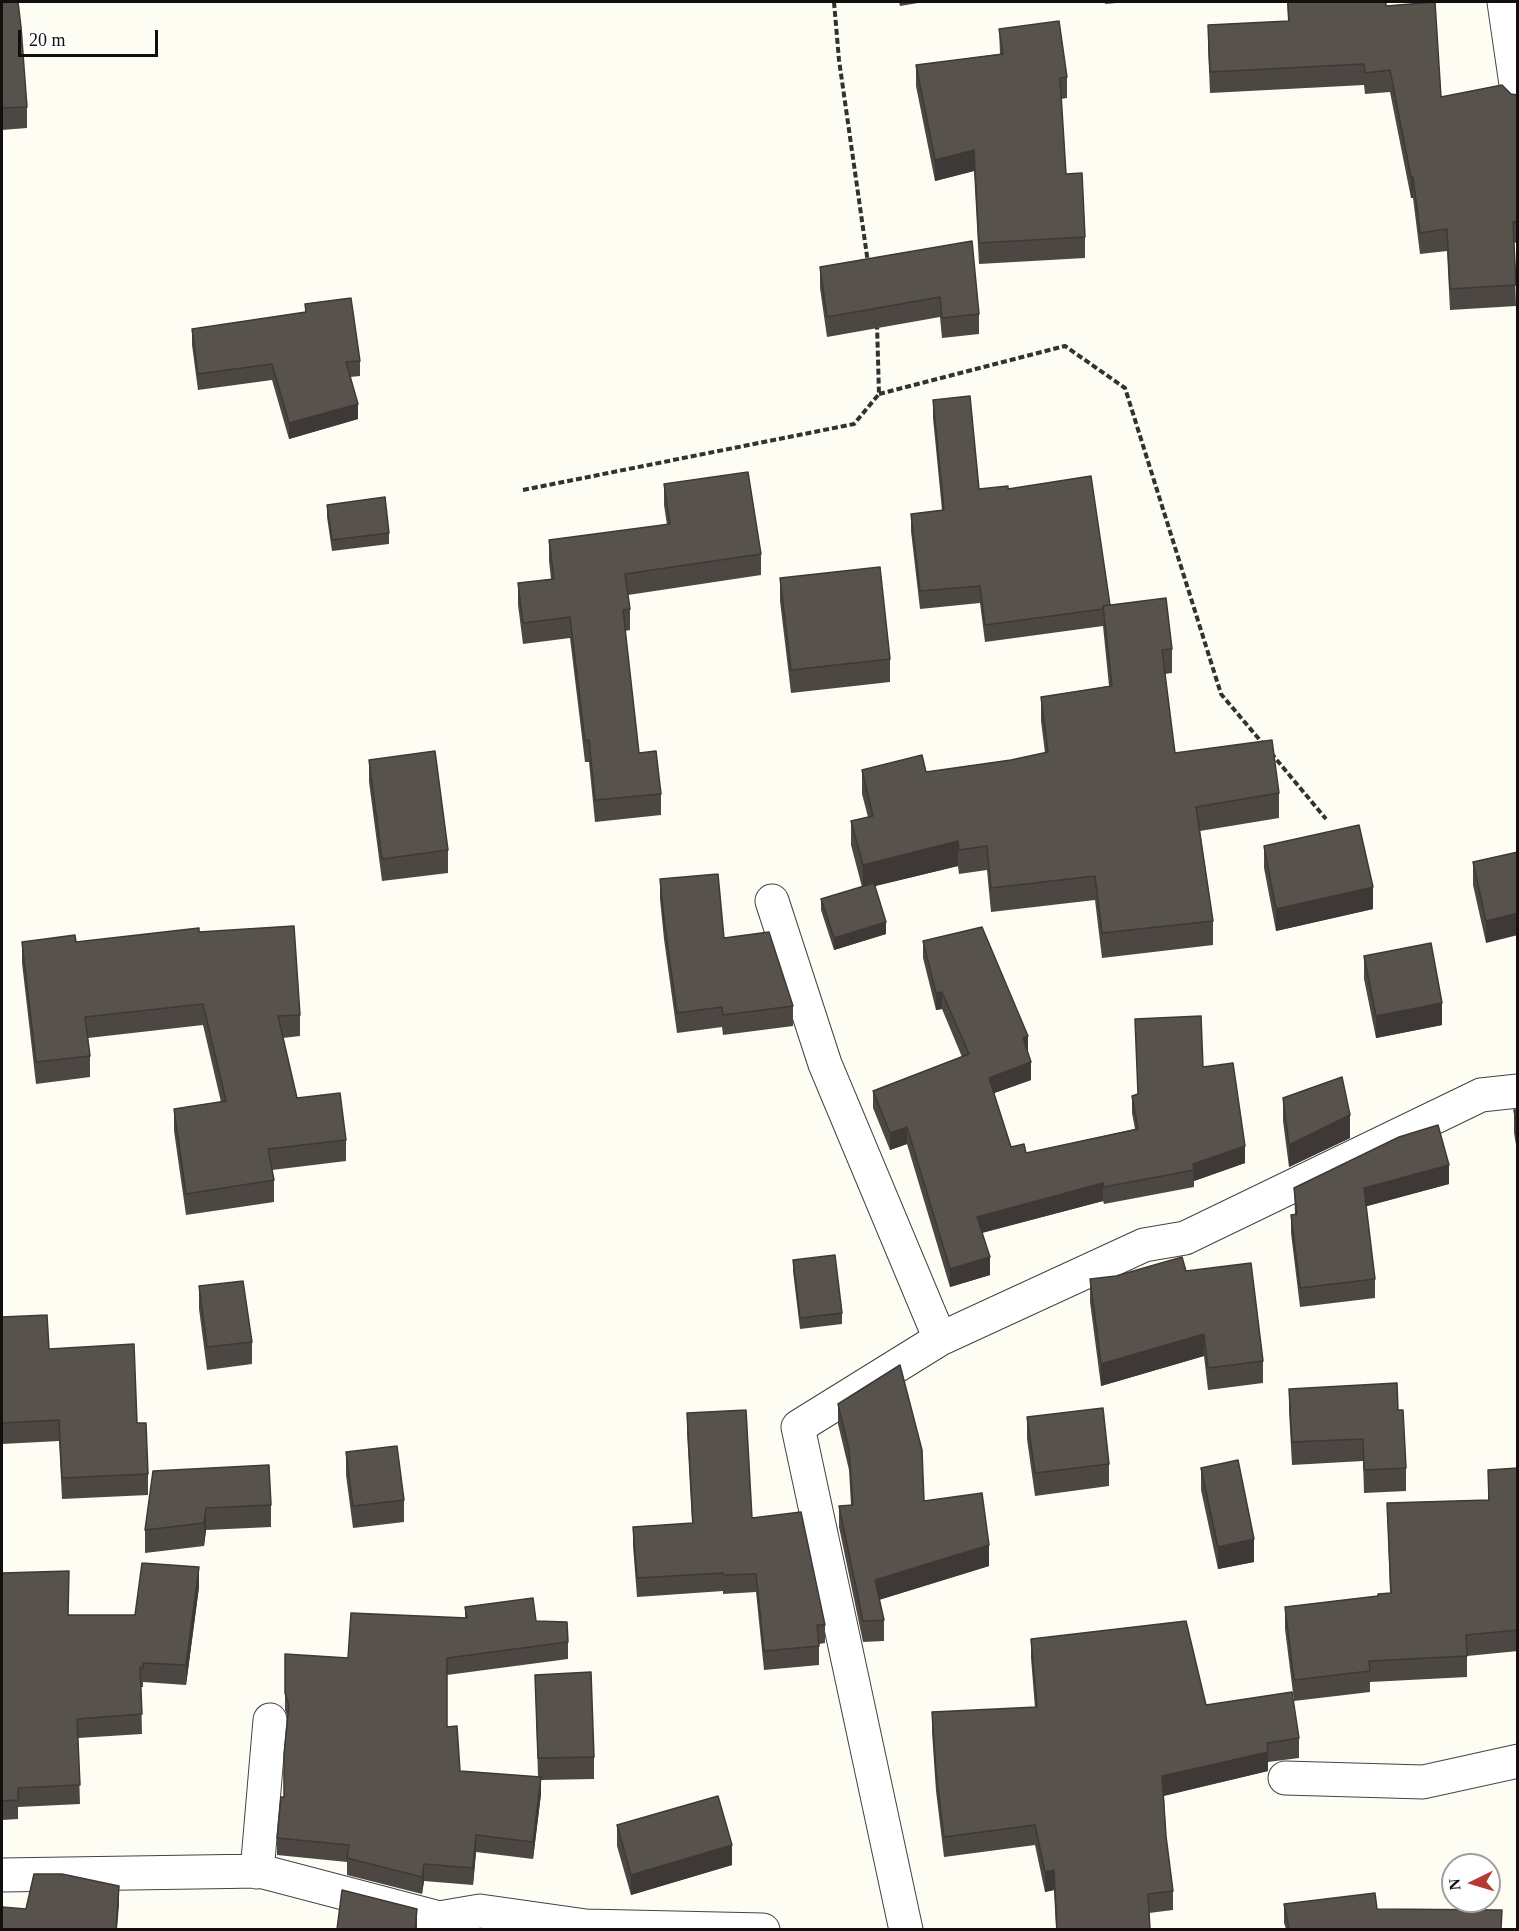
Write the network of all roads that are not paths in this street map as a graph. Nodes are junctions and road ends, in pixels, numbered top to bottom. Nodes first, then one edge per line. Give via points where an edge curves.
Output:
1 (1504, 2) edge
2 (1518, 98) edge
3 (772, 900) dead end
4 (1518, 1090) edge
5 (940, 1339) junction
6 (270, 1720) dead end
7 (1518, 1761) edge
8 (1285, 1778) dead end
9 (257, 1872) junction
10 (2, 1875) edge
11 (763, 1929) edge
12 (906, 1929) edge

1 - 2 street
3 - 5 street via 825,1064
4 - 5 street via 1481,1095 1185,1238 1144,1245
5 - 12 street via 798,1426
6 - 9 street
7 - 8 street via 1423,1782
9 - 10 street
9 - 11 street via 439,1918 480,1911 586,1926

